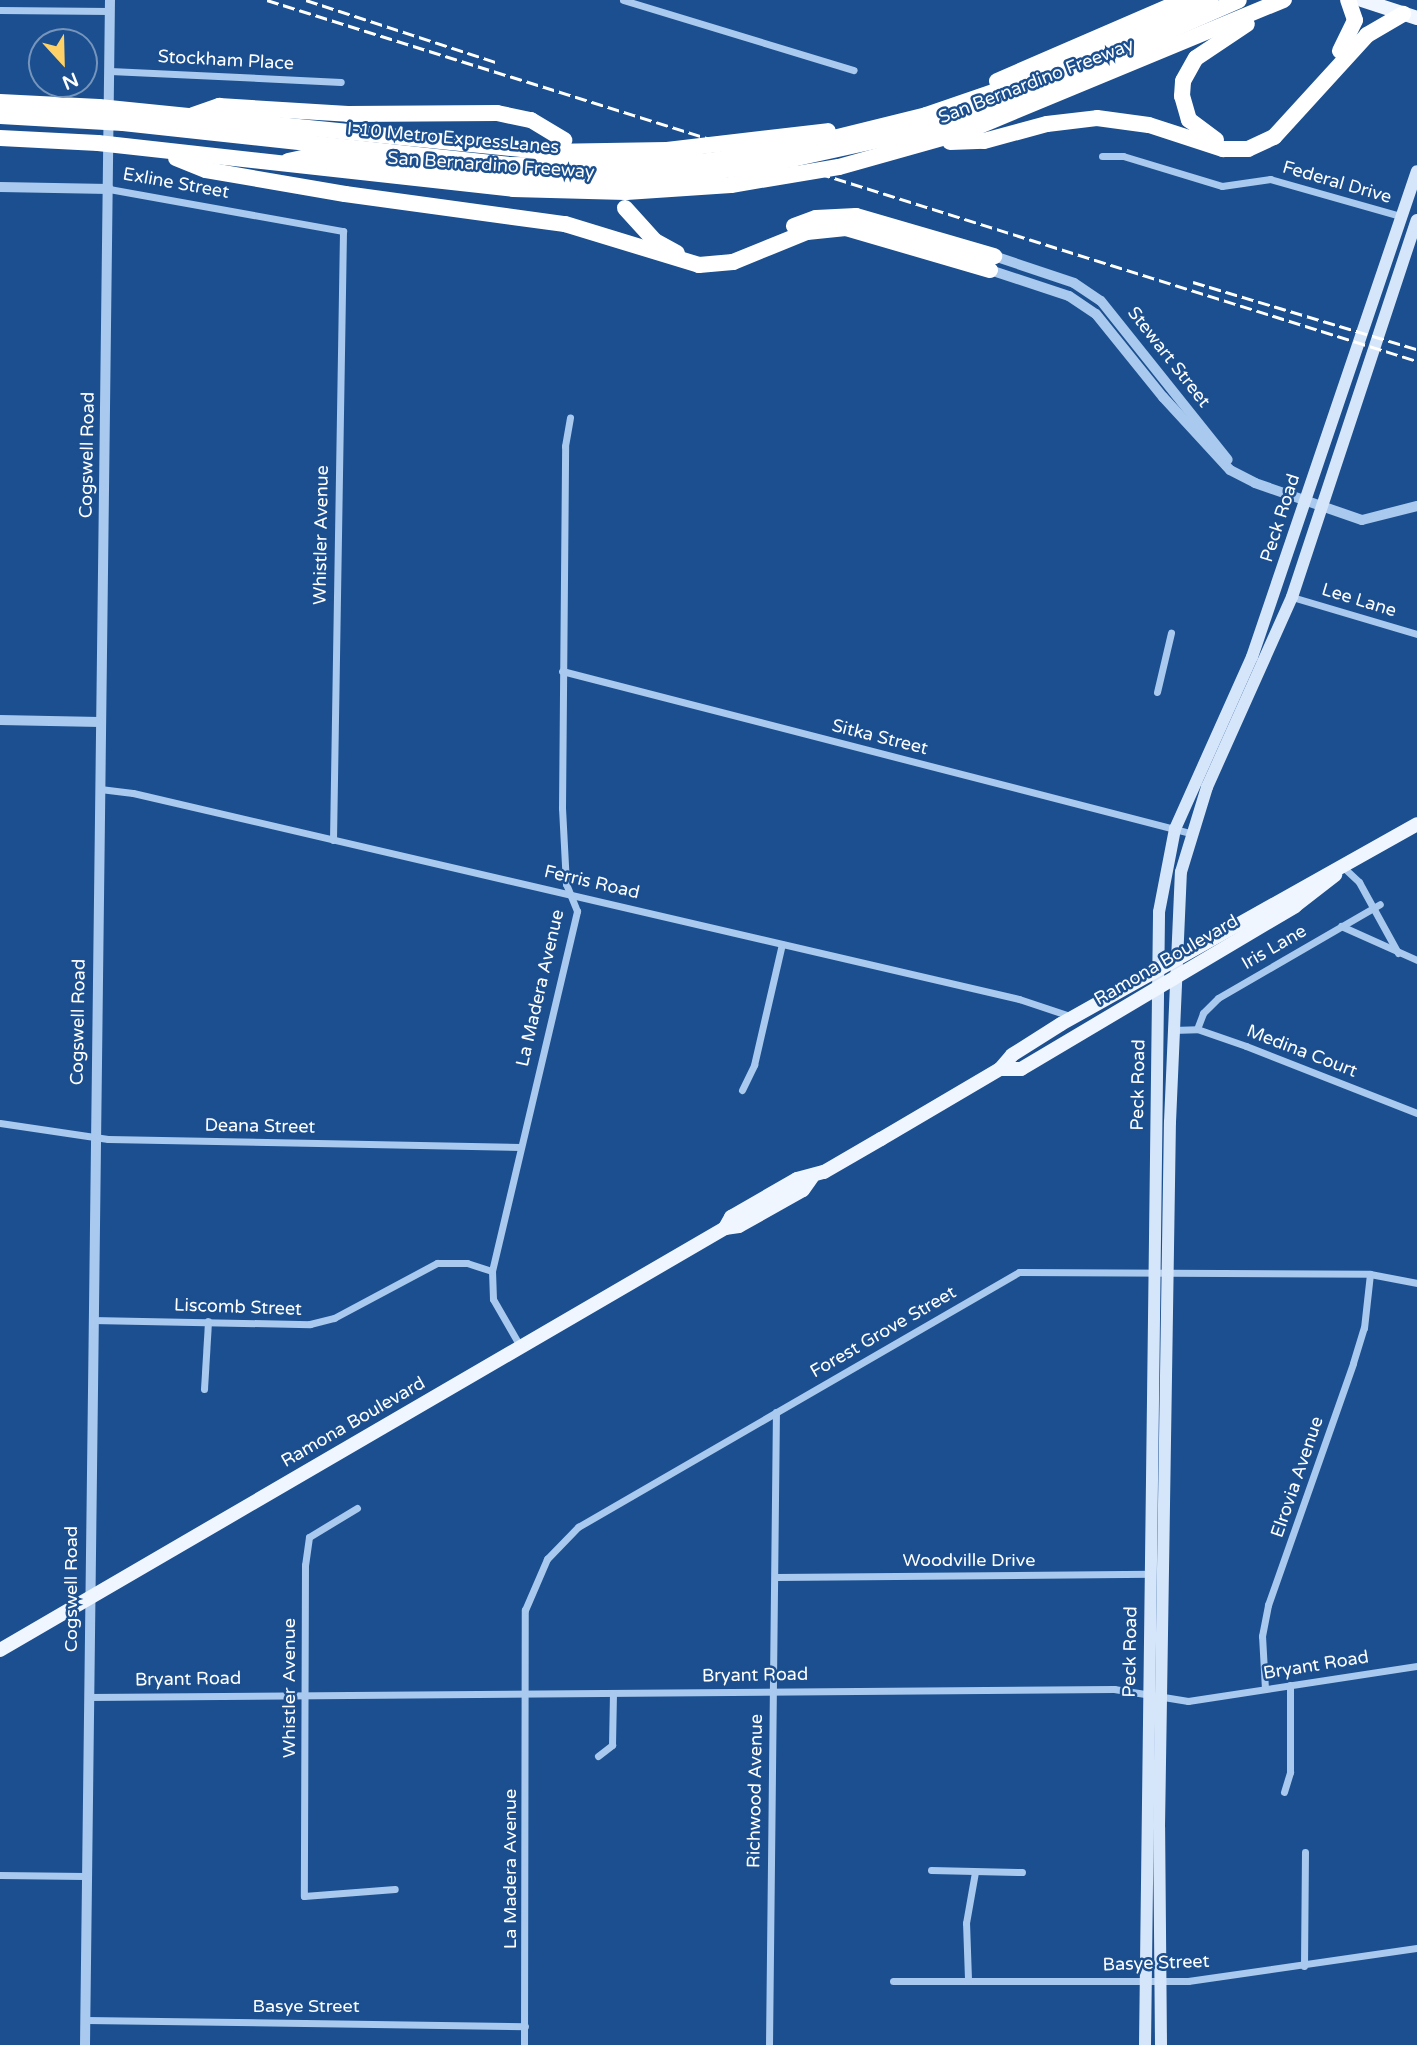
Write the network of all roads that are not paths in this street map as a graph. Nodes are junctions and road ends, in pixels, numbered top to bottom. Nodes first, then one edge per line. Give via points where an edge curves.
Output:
1 (623, 0) edge
2 (1184, 0) edge
3 (1211, 0) edge
4 (1239, 0) edge
5 (1348, 0) edge
6 (1362, 0) edge
7 (1280, 2) edge
8 (110, 5) edge
9 (0, 10) edge
10 (1410, 16) edge
11 (110, 71) junction
12 (854, 71) dead end
13 (341, 82) dead end
14 (0, 102) edge
15 (99, 114) junction
16 (0, 116) edge
17 (124, 117) junction
18 (190, 117) junction
19 (0, 138) edge
20 (564, 140) dead end
21 (930, 143) junction
22 (158, 150) junction
23 (704, 154) junction
24 (1102, 156) dead end
25 (1417, 171) edge
26 (762, 173) junction
27 (0, 187) edge
28 (109, 189) junction
29 (625, 208) dead end
30 (1401, 216) junction
31 (1417, 220) edge
32 (343, 231) joint
33 (992, 263) junction
34 (570, 417) dead end
35 (1304, 498) junction
36 (1323, 505) junction
37 (1417, 506) edge
38 (1292, 597) junction
39 (1171, 633) dead end
40 (1417, 634) edge
41 (562, 671) junction
42 (1157, 692) dead end
43 (0, 720) edge
44 (100, 722) junction
45 (100, 789) junction
46 (1417, 824) edge
47 (1175, 829) junction
48 (1189, 833) junction
49 (333, 840) junction
50 (1343, 867) junction
51 (572, 896) junction
52 (1377, 906) junction
53 (1341, 926) junction
54 (782, 944) junction
55 (1398, 953) junction
56 (1176, 958) junction
57 (1417, 960) edge
58 (1156, 970) junction
59 (1176, 977) junction
60 (1158, 988) junction
61 (1073, 1017) junction
62 (1173, 1030) junction
63 (1197, 1030) junction
64 (1000, 1069) junction
65 (742, 1090) dead end
66 (1417, 1113) edge
67 (1155, 1121) junction
68 (1170, 1122) junction
69 (0, 1123) edge
70 (93, 1137) junction
71 (520, 1147) junction
72 (492, 1271) junction
73 (1154, 1272) junction
74 (1168, 1272) junction
75 (1370, 1275) junction
76 (1417, 1283) edge
77 (92, 1320) junction
78 (208, 1321) junction
79 (520, 1346) junction
80 (204, 1389) dead end
81 (776, 1412) junction
82 (1150, 1435) junction
83 (1166, 1435) junction
84 (357, 1508) dead end
85 (1149, 1574) junction
86 (1164, 1574) junction
87 (775, 1577) junction
88 (88, 1600) junction
89 (0, 1650) edge
90 (1417, 1666) edge
91 (1290, 1685) junction
92 (1265, 1689) junction
93 (772, 1691) junction
94 (1147, 1692) junction
95 (305, 1693) junction
96 (612, 1693) junction
97 (524, 1694) junction
98 (88, 1696) junction
99 (1161, 1698) junction
100 (598, 1756) dead end
101 (1284, 1792) dead end
102 (1305, 1852) dead end
103 (932, 1870) dead end
104 (975, 1872) junction
105 (1022, 1872) dead end
106 (0, 1875) edge
107 (85, 1875) junction
108 (395, 1889) dead end
109 (1417, 1948) edge
110 (1304, 1966) junction
111 (968, 1979) junction
112 (893, 1981) dead end
113 (1145, 1981) junction
114 (1160, 1981) junction
115 (86, 2021) junction
116 (525, 2026) junction
117 (85, 2045) edge
118 (524, 2045) edge
119 (769, 2045) edge
120 (1145, 2045) edge
121 (1161, 2045) edge

1 - 12 street
2 - 23 highway, San Bernardino Freeway via 989,84 915,110
3 - 23 highway, I-10 Metro ExpressLanes via 1010,86 914,119 785,149
4 - 26 highway via 1007,102 928,129
5 - 7 highway via 1356,20 1348,41 1271,127 1239,143 1214,139 1197,129 1184,108 1186,72 1196,58
6 - 10 main road
7 - 21 highway, San Bernardino Freeway via 1068,92
8 - 9 street
8 - 11 street, Cogswell Road
10 - 21 highway via 1367,35 1274,137 1248,149 1223,149 1141,123 1097,118 1047,124 984,141
11 - 13 street, Stockham Place
11 - 28 street, Cogswell Road
14 - 15 highway, San Bernardino Freeway
15 - 16 highway
15 - 17 highway, San Bernardino Freeway
17 - 18 highway, San Bernardino Freeway
17 - 23 highway, I-10 Metro ExpressLanes via 508,165 628,166
18 - 20 highway via 219,106 348,114 497,113 531,120
18 - 23 highway, San Bernardino Freeway via 504,151
19 - 22 highway, San Bernardino Freeway
21 - 26 highway, San Bernardino Freeway via 839,167
22 - 26 highway, San Bernardino Freeway via 558,191 673,190
22 - 33 highway via 205,170 565,224 699,265 733,262 807,232 846,228
24 - 30 street, Federal Drive via 1123,156 1222,186 1270,179
25 - 30 main road, Peck Road
27 - 28 street, Exline Street
28 - 32 street, Exline Street
28 - 44 street, Cogswell Road
29 - 33 highway via 655,241 691,257 733,254 802,223 842,215
30 - 35 main road, Peck Road
31 - 36 main road, Peck Road
32 - 49 street, Whistler Avenue
33 - 35 street, Stewart Street via 1088,290 1123,325 1222,454 1254,477 1295,490
34 - 41 street, La Madera Avenue via 565,446
35 - 36 street, Stewart Street
35 - 47 main road, Peck Road via 1252,657
36 - 37 street, Stewart Street via 1362,520
36 - 38 main road, Peck Road
38 - 40 street, Lee Lane
38 - 48 main road, Peck Road
39 - 42 street
41 - 47 street, Sitka Street
41 - 51 street, La Madera Avenue via 562,808 566,884
43 - 44 street
44 - 45 street, Cogswell Road
45 - 49 street, Ferris Road
45 - 70 street, Cogswell Road
46 - 50 main road, Ramona Boulevard
47 - 48 street, Sitka Street
47 - 58 main road, Peck Road via 1159,912
48 - 56 main road, Peck Road via 1176,912
49 - 51 street, Ferris Road
50 - 52 street
50 - 56 main road, Ramona Boulevard
50 - 59 main road, Ramona Boulevard via 1317,891
51 - 54 street, Ferris Road
51 - 71 street, La Madera Avenue via 577,911
52 - 53 street, Iris Lane
52 - 55 street
53 - 55 street
53 - 63 street, Iris Lane via 1218,998 1203,1013
54 - 61 street, Ferris Road via 1020,999
54 - 65 street via 754,1065
55 - 57 street
56 - 58 main road, Ramona Boulevard
56 - 59 main road, Peck Road
58 - 60 main road, Peck Road
58 - 61 main road, Ramona Boulevard
59 - 60 main road, Ramona Boulevard
59 - 62 main road, Peck Road
60 - 64 main road, Ramona Boulevard via 1021,1069
60 - 67 main road, Peck Road
61 - 64 main road, Ramona Boulevard via 1012,1055
62 - 63 street, Medina Court
62 - 68 main road, Peck Road
63 - 66 street, Medina Court
64 - 79 main road, Ramona Boulevard via 813,1177 782,1202 739,1226 725,1228
67 - 68 main road
67 - 73 main road, Peck Road
68 - 74 main road, Peck Road
69 - 70 street, Deana Street
70 - 71 street, Deana Street
70 - 77 street, Cogswell Road
71 - 72 street, La Madera Avenue
72 - 78 street, Liscomb Street via 467,1263 438,1263 334,1318 310,1324
72 - 79 street, La Madera Avenue via 493,1299
73 - 74 street, Forest Grove Street
73 - 81 street, Forest Grove Street via 1019,1272
73 - 82 main road, Peck Road
74 - 75 street, Forest Grove Street
74 - 83 main road, Peck Road
75 - 76 street, Forest Grove Street
75 - 92 street, Elrovia Avenue via 1364,1328 1269,1605 1262,1636
77 - 78 street, Liscomb Street
77 - 88 street, Cogswell Road
78 - 80 street
79 - 88 main road, Ramona Boulevard
81 - 87 street, Richwood Avenue
81 - 97 street, Forest Grove Street via 578,1527 554,1549 536,1576 526,1610
82 - 83 main road
82 - 85 main road, Peck Road
83 - 86 main road, Peck Road
84 - 95 street, Whistler Avenue via 309,1538
85 - 86 street, Woodville Drive
85 - 87 street, Woodville Drive
85 - 94 main road, Peck Road
86 - 99 main road, Peck Road
87 - 93 street, Richwood Avenue
88 - 89 main road, Ramona Boulevard
88 - 98 street, Cogswell Road
90 - 91 street, Bryant Road
91 - 92 street, Bryant Road
91 - 101 street via 1290,1772
92 - 99 street, Bryant Road via 1188,1701
93 - 94 street, Bryant Road
93 - 96 street, Bryant Road
93 - 119 street, Richwood Avenue
94 - 99 street, Bryant Road
94 - 113 main road, Peck Road
95 - 97 street, Bryant Road
95 - 98 street, Bryant Road
95 - 108 street, Whistler Avenue via 304,1896
96 - 97 street, Bryant Road
96 - 100 street via 612,1745
97 - 116 street, La Madera Avenue
98 - 107 street, Cogswell Road
99 - 114 main road, Peck Road
102 - 110 street
103 - 104 street
104 - 105 street
104 - 111 street via 967,1923
106 - 107 street
107 - 115 street, Cogswell Road
109 - 110 street, Basye Street
110 - 114 street, Basye Street
111 - 112 street, Basye Street
111 - 113 street, Basye Street
113 - 114 street, Basye Street
113 - 120 main road, Peck Road
114 - 121 main road, Peck Road
115 - 116 street, Basye Street
115 - 117 street, Cogswell Road
116 - 118 street, La Madera Avenue

